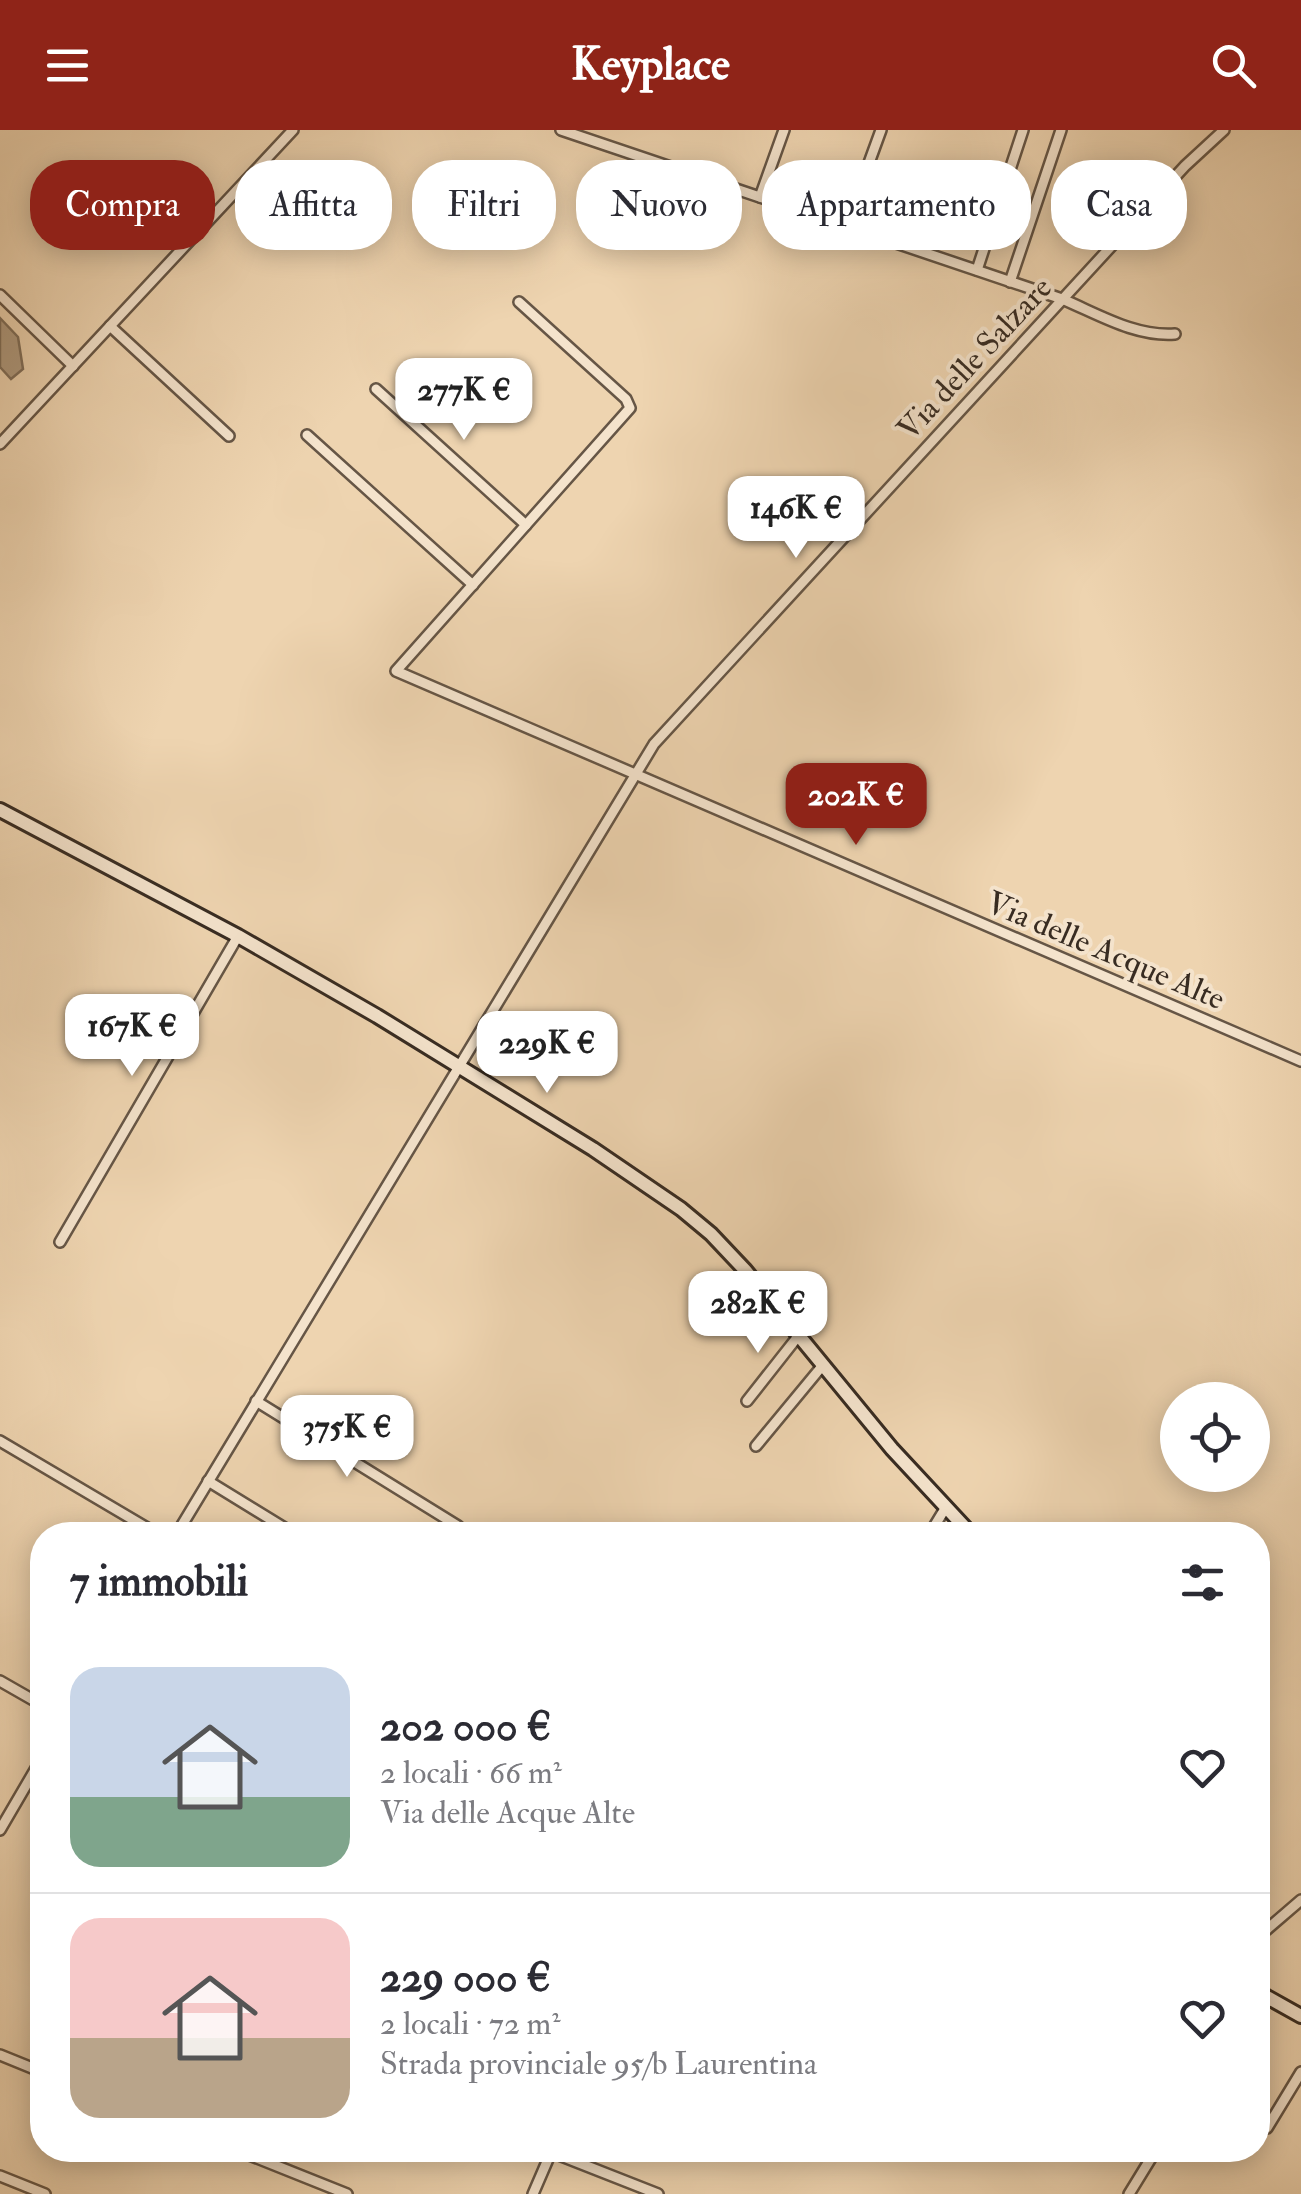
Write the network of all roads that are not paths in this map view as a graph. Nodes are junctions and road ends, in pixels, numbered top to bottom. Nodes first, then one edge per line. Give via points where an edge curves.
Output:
1 (294, 130) edge
2 (560, 130) edge
3 (784, 130) edge
4 (881, 130) edge
5 (1023, 130) edge
6 (1061, 130) edge
7 (1224, 130) edge
8 (580, 133) edge
9 (870, 160) edge
10 (760, 198) joint
11 (917, 250) edge
12 (977, 270) junction
13 (1010, 282) junction
14 (0, 294) edge
15 (1062, 299) junction
16 (519, 302) dead end
17 (110, 326) junction
18 (1175, 334) dead end
19 (73, 366) junction
20 (376, 388) dead end
21 (308, 435) dead end
22 (229, 436) dead end
23 (0, 444) edge
24 (526, 525) junction
25 (473, 585) junction
26 (635, 774) junction
27 (0, 810) edge
28 (238, 936) junction
29 (1301, 1060) edge
30 (459, 1066) junction
31 (60, 1242) dead end
32 (799, 1335) junction
33 (823, 1364) junction
34 (256, 1401) junction
35 (747, 1401) dead end
36 (0, 1441) edge
37 (756, 1446) dead end
38 (208, 1481) junction
39 (946, 1507) junction
40 (137, 1522) edge
41 (184, 1522) edge
42 (275, 1522) edge
43 (452, 1522) edge
44 (937, 1522) edge
45 (960, 1522) edge
46 (0, 1681) edge
47 (30, 1698) edge
48 (30, 1778) edge
49 (0, 1802) edge
50 (12, 1809) junction
51 (0, 1830) edge
52 (1301, 1900) edge
53 (1270, 1927) edge
54 (1270, 1999) edge
55 (1301, 2016) edge
56 (0, 2056) edge
57 (30, 2067) edge
58 (1301, 2072) edge
59 (1270, 2123) edge
60 (267, 2162) edge
61 (546, 2162) edge
62 (578, 2162) edge
63 (1149, 2162) edge
64 (0, 2176) edge
65 (46, 2194) edge
66 (347, 2194) edge
67 (533, 2194) edge
68 (658, 2194) edge
69 (1129, 2194) edge

1 - 17 street
2 - 8 street
3 - 10 street
4 - 9 street
5 - 12 street
6 - 13 street
7 - 15 street, Via delle Salzare
8 - 10 street
11 - 12 street
12 - 13 street
13 - 15 street
14 - 19 street
15 - 18 street via 1140,332
15 - 26 street, Via delle Salzare via 666,730
16 - 24 street via 630,406
17 - 19 street
17 - 22 street
19 - 23 street
20 - 24 street
21 - 25 street
24 - 25 street
25 - 26 street, Via delle Acque Alte via 396,671
26 - 29 street, Via delle Acque Alte
26 - 30 street, Via delle Salzare
27 - 28 main road
28 - 30 main road
28 - 31 street
30 - 32 main road via 694,1219
30 - 34 street, Via delle Salzare
32 - 33 main road
32 - 35 street
33 - 37 street
33 - 39 main road
34 - 38 street, Via delle Salzare
34 - 43 street
36 - 40 street
38 - 41 street, Via delle Salzare
38 - 42 street
39 - 44 street
39 - 45 main road
46 - 47 street
48 - 50 street
49 - 50 street
50 - 51 street
52 - 53 street
54 - 55 main road
56 - 57 street
58 - 59 street
60 - 66 street
61 - 67 street
62 - 68 street
63 - 69 street
64 - 65 street

